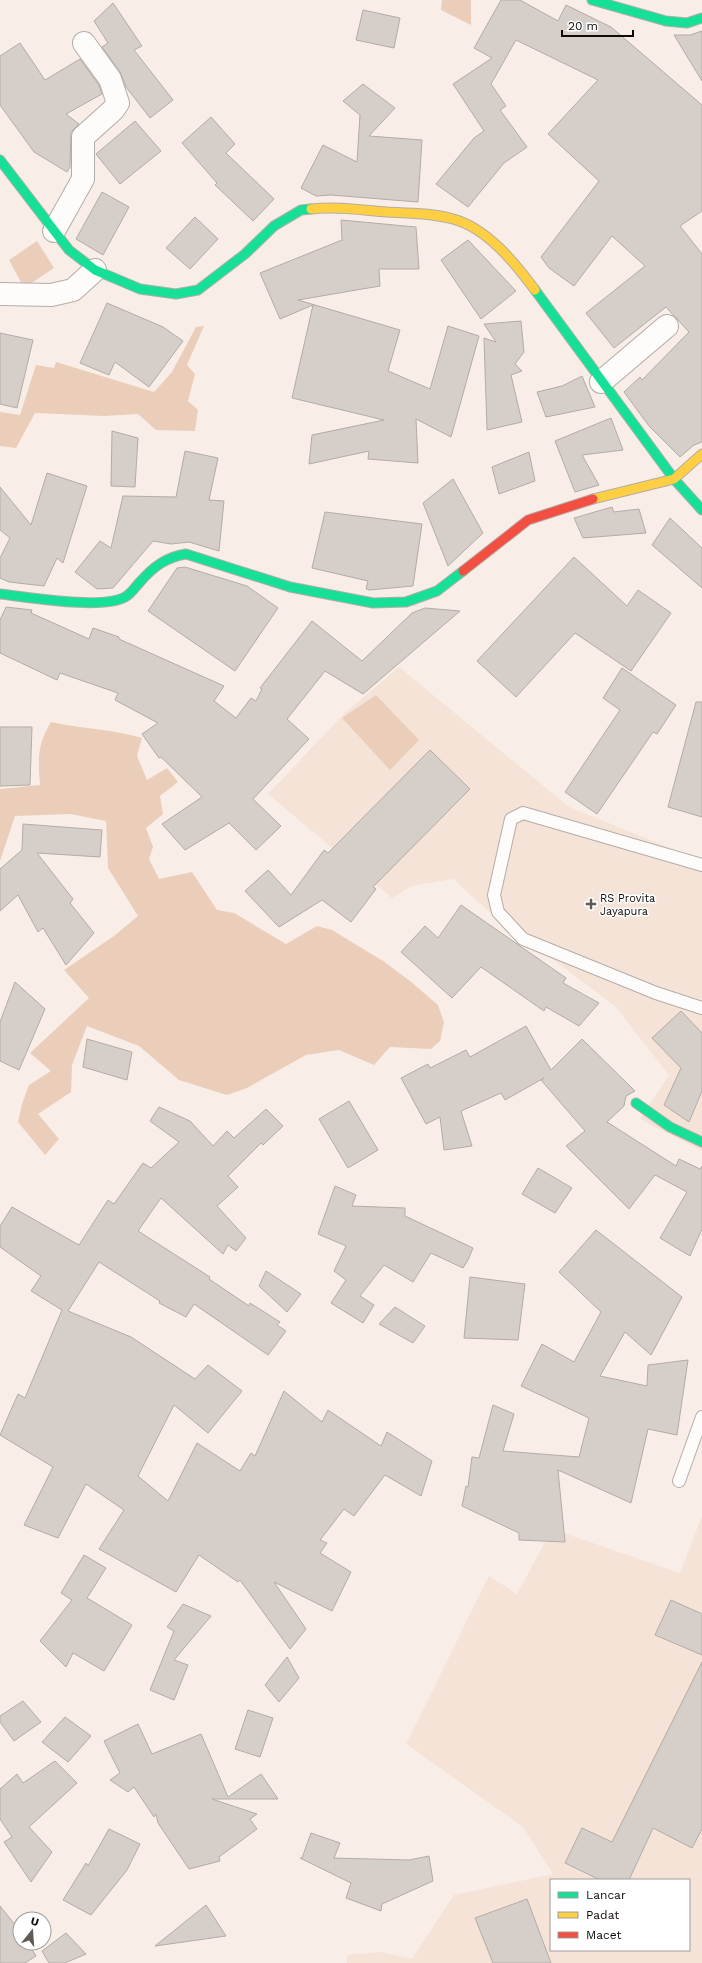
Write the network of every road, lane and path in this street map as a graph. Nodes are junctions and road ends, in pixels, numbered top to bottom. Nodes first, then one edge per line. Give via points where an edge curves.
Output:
1 (592, 0) edge
2 (702, 18) edge
3 (84, 43) dead end
4 (0, 160) edge
5 (54, 231) junction
6 (95, 270) junction
7 (0, 294) edge
8 (667, 326) dead end
9 (601, 382) junction
10 (702, 454) edge
11 (674, 479) junction
12 (702, 510) edge
13 (0, 594) edge
14 (702, 865) edge
15 (702, 1008) edge
16 (636, 1103) dead end
17 (702, 1142) edge
18 (702, 1417) edge
19 (679, 1481) dead end

1 - 2 street via 654,18 678,22 687,23
3 - 5 street via 110,79 118,103 83,137 83,179
4 - 5 street
5 - 6 street via 69,250
6 - 7 street via 73,290 58,294
6 - 9 street via 140,289 176,294 198,290 245,254 274,226 301,210 330,207 454,219 485,235 519,268
8 - 9 street
9 - 11 street
10 - 11 street
11 - 12 street
11 - 13 street via 593,499 528,520 437,591 406,602 373,603 290,587 186,554 172,555 152,568 124,599 106,602 64,601
14 - 15 lane via 522,813 511,819 494,895 498,912 523,939 656,993
16 - 17 street via 670,1127
18 - 19 lane

